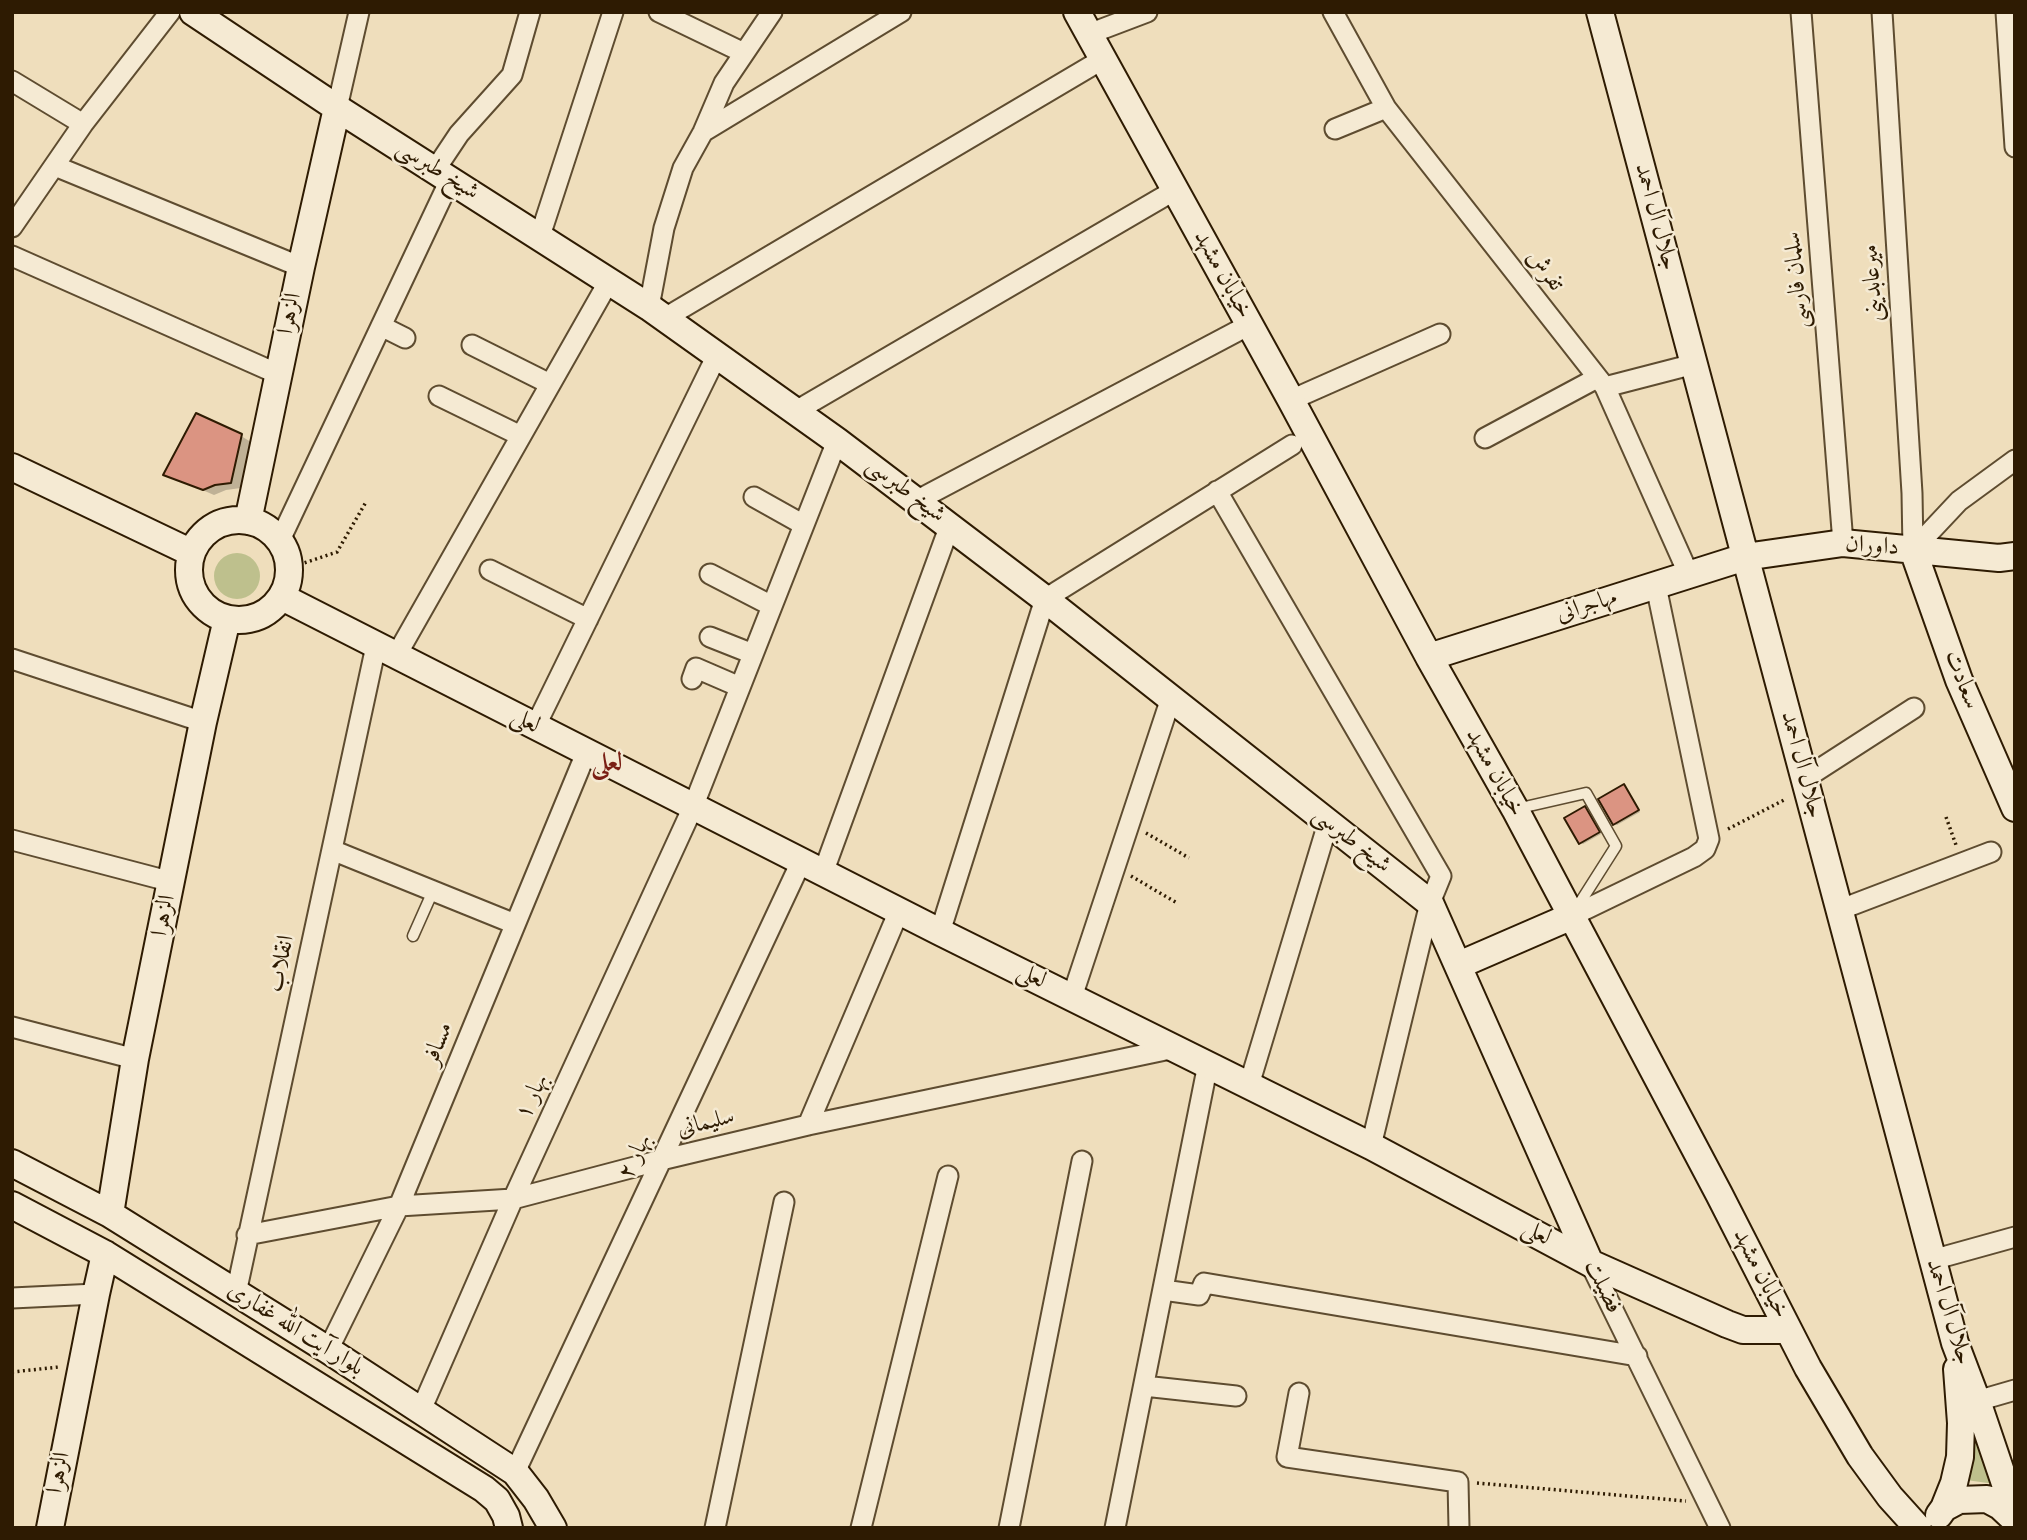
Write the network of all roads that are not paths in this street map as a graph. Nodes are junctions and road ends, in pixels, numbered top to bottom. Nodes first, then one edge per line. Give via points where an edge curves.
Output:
1 (170, 12) edge
2 (359, 12) edge
3 (530, 12) edge
4 (613, 12) edge
5 (659, 12) edge
6 (772, 12) edge
7 (901, 12) edge
8 (1147, 12) edge
9 (1333, 12) edge
10 (1600, 12) edge
11 (1801, 12) edge
12 (1882, 12) edge
13 (2006, 12) edge
14 (200, 14) edge
15 (1083, 23) edge
16 (744, 53) junction
17 (1102, 58) junction
18 (12, 81) edge
19 (337, 108) junction
20 (1386, 108) junction
21 (83, 124) junction
22 (1335, 129) dead end
23 (703, 132) junction
24 (2015, 147) edge
25 (55, 166) junction
26 (442, 175) junction
27 (1175, 190) junction
28 (12, 227) edge
29 (540, 236) junction
30 (12, 256) edge
31 (301, 267) junction
32 (609, 281) junction
33 (657, 312) junction
34 (1249, 325) junction
35 (381, 326) junction
36 (1440, 334) dead end
37 (405, 338) dead end
38 (472, 345) dead end
39 (718, 355) junction
40 (1694, 364) junction
41 (278, 374) junction
42 (1601, 382) junction
43 (551, 384) junction
44 (439, 396) dead end
45 (1292, 400) junction
46 (796, 411) junction
47 (521, 436) junction
48 (1485, 438) dead end
49 (838, 441) junction
50 (1292, 445) dead end
51 (2015, 460) edge
52 (12, 467) edge
53 (1217, 491) junction
54 (754, 497) dead end
55 (918, 500) junction
56 (248, 521) junction
57 (804, 525) junction
58 (950, 525) junction
59 (280, 540) junction
60 (1843, 543) junction
61 (1913, 550) junction
62 (192, 553) junction
63 (1745, 557) junction
64 (2009, 560) edge
65 (491, 570) dead end
66 (710, 574) dead end
67 (1689, 575) junction
68 (1656, 586) junction
69 (282, 597) junction
70 (1045, 599) junction
71 (772, 606) junction
72 (227, 618) junction
73 (588, 619) junction
74 (710, 637) dead end
75 (386, 651) junction
76 (753, 654) junction
77 (1429, 657) junction
78 (12, 659) edge
79 (692, 679) dead end
80 (740, 687) junction
81 (1171, 698) junction
82 (1914, 708) dead end
83 (203, 722) junction
84 (535, 727) junction
85 (586, 753) junction
86 (1806, 784) junction
87 (693, 807) junction
88 (2015, 808) edge
89 (1515, 809) junction
90 (1328, 822) junction
91 (12, 840) edge
92 (332, 850) junction
93 (1991, 852) dead end
94 (812, 867) junction
95 (172, 882) junction
96 (433, 891) junction
97 (1430, 904) junction
98 (899, 911) junction
99 (1839, 911) junction
100 (1572, 916) junction
101 (515, 924) junction
102 (940, 932) junction
103 (413, 936) dead end
104 (1459, 965) junction
105 (1072, 998) junction
106 (12, 1027) edge
107 (1175, 1048) junction
108 (135, 1059) junction
109 (1208, 1064) junction
110 (1249, 1085) junction
111 (808, 1125) junction
112 (1371, 1146) junction
113 (661, 1160) junction
114 (1082, 1161) dead end
115 (12, 1163) edge
116 (948, 1176) dead end
117 (513, 1199) junction
118 (784, 1202) dead end
119 (12, 1205) edge
120 (399, 1206) junction
121 (110, 1214) junction
122 (247, 1235) junction
123 (2015, 1237) edge
124 (106, 1254) junction
125 (1933, 1260) junction
126 (1590, 1263) junction
127 (1163, 1290) junction
128 (236, 1293) junction
129 (96, 1294) junction
130 (12, 1298) edge
131 (1788, 1330) junction
132 (1955, 1343) junction
133 (328, 1350) junction
134 (1637, 1356) junction
135 (1144, 1386) junction
136 (2015, 1390) edge
137 (1298, 1393) dead end
138 (1236, 1396) dead end
139 (1977, 1401) junction
140 (421, 1410) junction
141 (403, 1439) junction
142 (515, 1472) junction
143 (2015, 1513) edge
144 (1938, 1518) edge
145 (2015, 1520) edge
146 (50, 1528) edge
147 (509, 1528) edge
148 (553, 1528) edge
149 (715, 1528) edge
150 (861, 1528) edge
151 (1009, 1528) edge
152 (1115, 1528) edge
153 (1459, 1528) edge
154 (1720, 1528) edge
155 (1918, 1528) edge

1 - 21 street
2 - 19 street
3 - 26 street via 512,75 460,134
4 - 29 street
5 - 16 street
6 - 16 street
7 - 23 street
8 - 15 street
9 - 20 street, تفرش
10 - 40 street, جلال آل احمد
11 - 60 street, سلمان فارسی
12 - 61 street, میرعابدینی
13 - 24 street
14 - 19 street, شیخ طبرسی
15 - 17 street, خیابان مشهد
16 - 23 street via 724,83
17 - 27 street, خیابان مشهد
17 - 33 street
18 - 21 street
19 - 26 street, شیخ طبرسی
19 - 31 street, الزهرا
20 - 22 street
20 - 42 street, تفرش
21 - 25 street
23 - 33 street via 683,168 664,228
25 - 28 street
25 - 31 street
26 - 29 street, شیخ طبرسی
26 - 35 street
27 - 34 street, خیابان مشهد
27 - 46 street
29 - 32 street, شیخ طبرسی
30 - 41 street
31 - 41 street, الزهرا
32 - 33 street, شیخ طبرسی
32 - 43 street, انقلاب
33 - 39 street, شیخ طبرسی
34 - 45 street, خیابان مشهد
34 - 55 street
35 - 37 street
35 - 59 street
36 - 45 street
38 - 43 street
39 - 46 street, شیخ طبرسی
39 - 73 street
40 - 42 street
40 - 63 street, جلال آل احمد
41 - 56 street, الزهرا
42 - 48 street
42 - 67 street, تفرش
43 - 47 street, انقلاب
44 - 47 street
45 - 77 street, خیابان مشهد
46 - 49 street, شیخ طبرسی
47 - 75 street, انقلاب
49 - 55 street, شیخ طبرسی
49 - 57 street, بهار ۱
50 - 53 street
51 - 61 street via 1959,501
52 - 62 street
53 - 70 street
53 - 97 street via 1441,876
54 - 57 street
55 - 58 street, شیخ طبرسی
56 - 59 street via 266,527
56 - 62 street via 228,522 210,530
57 - 71 street, بهار ۱
58 - 70 street, شیخ طبرسی
58 - 94 street, بهار ۲
59 - 69 street via 289,568
60 - 61 street, داوران
60 - 63 street, داوران
61 - 64 street, داوران
61 - 88 street, سعادت via 1959,680
62 - 72 street via 189,566 194,593 203,605
63 - 67 street, مهاجرانی
63 - 86 street, جلال آل احمد
65 - 73 street
66 - 71 street
67 - 68 street, مهاجرانی
68 - 77 street, مهاجرانی
68 - 100 street via 1709,839 1705,849 1693,857
69 - 72 street via 263,614
69 - 75 street, لعلی
70 - 81 street, شیخ طبرسی
70 - 102 street
71 - 76 street, بهار ۱
72 - 83 street, الزهرا
73 - 84 street
74 - 76 street
75 - 84 street, لعلی
75 - 92 street, انقلاب
76 - 80 street, بهار ۱
77 - 89 street, خیابان مشهد
78 - 83 street
79 - 80 street via 696,668
80 - 87 street, بهار ۱
81 - 90 street, شیخ طبرسی
81 - 105 street
82 - 86 street
83 - 95 street, الزهرا
84 - 85 street, لعلی
85 - 87 street, لعلی
85 - 101 street, مسافر
86 - 99 street, جلال آل احمد
87 - 94 street, لعلی
87 - 117 street, بهار ۱
89 - 100 street, خیابان مشهد
89 - 100 lane via 1587,793 1616,846
90 - 97 street, شیخ طبرسی
90 - 110 street
91 - 95 street
92 - 96 street
92 - 122 street, انقلاب
93 - 99 street
94 - 98 street, لعلی
94 - 113 street, بهار ۲
95 - 108 street, الزهرا
96 - 101 street
96 - 103 lane
97 - 104 street, شیخ طبرسی
97 - 112 street
98 - 102 street, لعلی
98 - 111 street
99 - 125 street, جلال آل احمد
100 - 104 street
100 - 131 street, خیابان مشهد
101 - 120 street, مسافر
102 - 105 street, لعلی
104 - 126 street, فضیلت
105 - 107 street, لعلی
106 - 108 street
107 - 109 street, لعلی
107 - 111 street, سلیمانی
108 - 121 street, الزهرا
109 - 110 street, لعلی
109 - 127 street
110 - 112 street, لعلی
111 - 113 street, سلیمانی
112 - 126 street, لعلی
113 - 117 street, سلیمانی
113 - 142 street, بهار ۲
114 - 151 street
115 - 121 street, بلوار آیت الله غفاری
116 - 150 street
117 - 120 street, سلیمانی
117 - 140 street, بهار ۱
118 - 149 street
119 - 124 street, بلوار آیت الله غفاری
120 - 122 street, سلیمانی
120 - 133 street, مسافر
121 - 128 street, بلوار آیت الله غفاری
122 - 128 street, انقلاب
123 - 125 street
124 - 129 street, الزهرا
124 - 141 street, بلوار آیت الله غفاری
125 - 132 street, جلال آل احمد
126 - 131 street, لعلی via 1743,1330
126 - 134 street, فضیلت
127 - 134 street via 1199,1295 1204,1283
127 - 135 street
128 - 133 street, بلوار آیت الله غفاری
129 - 130 street
129 - 146 street, الزهرا
131 - 155 street, خیابان مشهد via 1860,1456
132 - 139 street, جلال آل احمد
132 - 144 street via 1959,1457 1954,1483
133 - 140 street, بلوار آیت الله غفاری
134 - 154 street, فضیلت
135 - 138 street
135 - 152 street
136 - 139 street
137 - 153 street via 1287,1457 1458,1482
139 - 143 street, جلال آل احمد
140 - 141 street
140 - 142 street, بلوار آیت الله غفاری
141 - 147 street, بلوار آیت الله غفاری via 484,1489 497,1500
142 - 148 street, بلوار آیت الله غفاری
144 - 145 street via 1959,1500 1987,1499

